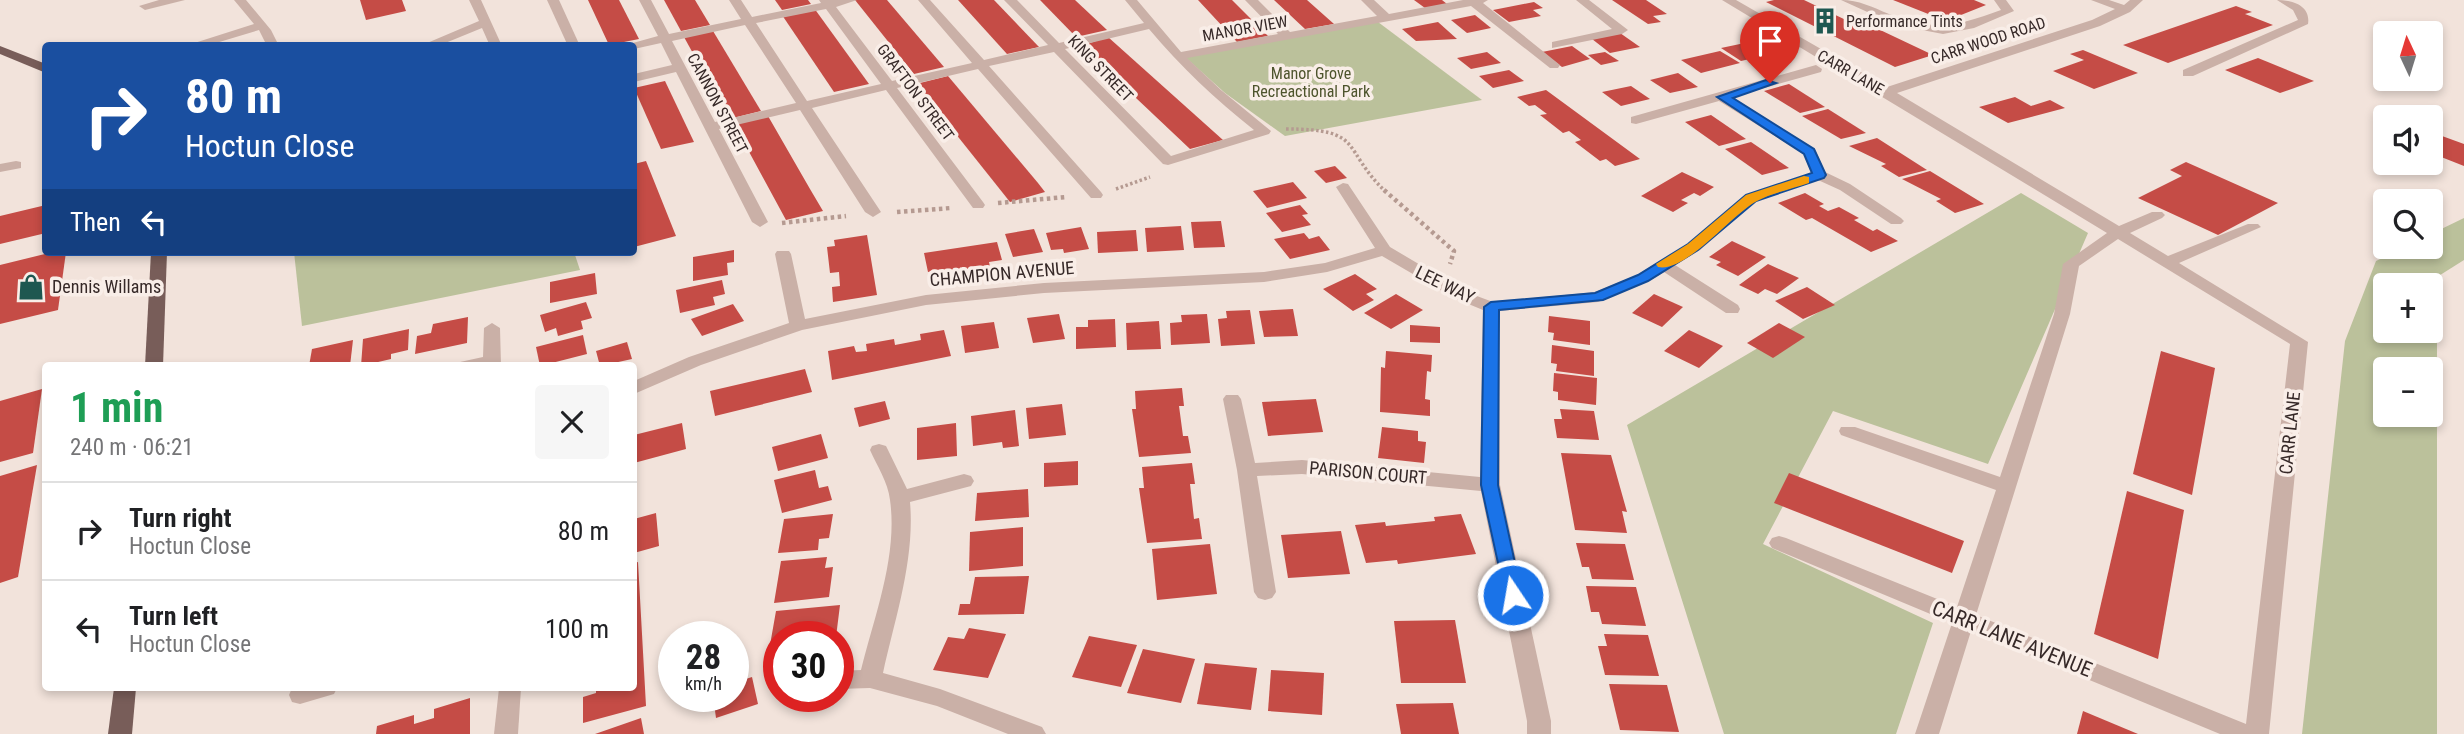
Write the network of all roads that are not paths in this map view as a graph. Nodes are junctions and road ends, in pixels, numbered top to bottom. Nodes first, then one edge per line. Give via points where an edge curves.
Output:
1 (179, 0) edge
2 (240, 0) edge
3 (475, 0) edge
4 (553, 0) edge
5 (645, 0) edge
6 (735, 0) edge
7 (851, 0) edge
8 (924, 0) edge
9 (1010, 0) edge
10 (1130, 0) edge
11 (1251, 0) edge
12 (1367, 0) edge
13 (1582, 0) edge
14 (1728, 0) edge
15 (1847, 0) edge
16 (2000, 0) edge
17 (2097, 0) edge
18 (2137, 0) edge
19 (2283, 0) edge
20 (1476, 1) edge
21 (826, 2) edge
22 (145, 6) dead end
23 (2126, 9) junction
24 (1387, 18) junction
25 (748, 21) junction
26 (485, 23) junction
27 (1152, 25) junction
28 (261, 26) junction
29 (1287, 36) junction
30 (664, 38) junction
31 (205, 42) edge
32 (271, 42) edge
33 (436, 42) edge
34 (494, 42) edge
35 (572, 42) edge
36 (637, 44) edge
37 (1556, 45) dead end
38 (1056, 47) junction
39 (0, 50) edge
40 (1178, 56) junction
41 (981, 64) junction
42 (1554, 65) dead end
43 (42, 67) edge
44 (680, 67) junction
45 (1816, 69) dead end
46 (2188, 73) dead end
47 (637, 77) edge
48 (889, 86) junction
49 (1886, 92) junction
50 (1723, 97) junction
51 (804, 105) junction
52 (1636, 120) dead end
53 (710, 127) junction
54 (16, 165) dead end
55 (0, 168) edge
56 (1819, 175) junction
57 (1343, 187) dead end
58 (1096, 195) dead end
59 (978, 205) dead end
60 (873, 212) dead end
61 (2157, 215) dead end
62 (1896, 220) dead end
63 (760, 222) dead end
64 (2253, 227) dead end
65 (2118, 233) junction
66 (1384, 250) junction
67 (783, 254) dead end
68 (159, 256) edge
69 (2167, 262) junction
70 (1663, 264) junction
71 (1491, 307) junction
72 (1732, 309) dead end
73 (797, 326) junction
74 (492, 328) dead end
75 (154, 362) edge
76 (492, 362) edge
77 (637, 387) edge
78 (1232, 399) dead end
79 (1848, 431) dead end
80 (879, 450) dead end
81 (1247, 470) junction
82 (964, 481) dead end
83 (1490, 485) junction
84 (2007, 487) junction
85 (900, 498) junction
86 (1779, 543) dead end
87 (1265, 592) dead end
88 (1963, 620) junction
89 (870, 679) junction
90 (854, 680) edge
91 (125, 691) edge
92 (315, 691) edge
93 (510, 691) edge
94 (300, 695) dead end
95 (120, 734) edge
96 (506, 734) edge
97 (1034, 734) edge
98 (1539, 734) edge
99 (1927, 734) edge
100 (2245, 734) edge
101 (2257, 734) edge

1 - 22 street
2 - 28 street
3 - 26 street
4 - 35 street
5 - 30 street, CANNON STREET
6 - 25 street
7 - 21 street
8 - 41 street
9 - 38 street, KING STREET
10 - 27 street
11 - 29 street
12 - 24 street
13 - 37 street via 1622,30
14 - 49 street, CARR LANE
15 - 16 street via 1919,29 1938,30 1957,29 2008,11
17 - 23 street
18 - 23 street, CARR WOOD ROAD
19 - 46 street via 2296,6 2304,21
20 - 24 street, MANOR VIEW
20 - 42 street
21 - 25 street
21 - 48 street, GRAFTON STREET
23 - 49 street, CARR WOOD ROAD
24 - 29 street, MANOR VIEW
25 - 30 street
25 - 51 street
26 - 33 street
26 - 34 street
27 - 38 street
27 - 40 street
28 - 31 street
28 - 32 street
29 - 40 street, MANOR VIEW
30 - 36 street
30 - 44 street, CANNON STREET
38 - 40 street, KING STREET via 1168,161 1264,131
38 - 41 street
39 - 43 main road
41 - 48 street
41 - 58 street
44 - 47 street
44 - 53 street, CANNON STREET
45 - 50 street
48 - 51 street
48 - 59 street, GRAFTON STREET
49 - 65 street, CARR LANE
50 - 52 street
50 - 56 street via 1810,152
51 - 53 street
51 - 60 street
53 - 63 street, CANNON STREET
54 - 55 street
56 - 62 street
56 - 70 street via 1751,198 1693,247
57 - 66 street, LEE WAY
61 - 65 street
64 - 69 street
65 - 69 street, CARR LANE
65 - 84 street via 2071,264 2062,314
66 - 71 street, LEE WAY via 1460,295
66 - 73 street, CHAMPION AVENUE via 1327,267 1264,276 1044,288 926,300
67 - 73 street
68 - 75 main road
69 - 101 street, CARR LANE via 2299,342
70 - 71 street via 1598,297
70 - 72 street
71 - 83 street, LEE WAY
73 - 77 street, CHAMPION AVENUE
74 - 76 street
78 - 81 street
79 - 84 street
80 - 85 street
81 - 83 street, PARISON COURT via 1302,467
81 - 87 street
82 - 85 street
83 - 98 street, LEE WAY
84 - 88 street
85 - 89 street via 902,519 893,577
86 - 88 street, CARR LANE AVENUE
88 - 99 street
88 - 100 street, CARR LANE AVENUE
89 - 90 street
89 - 97 street via 940,698
91 - 95 main road
92 - 94 street
93 - 96 street

